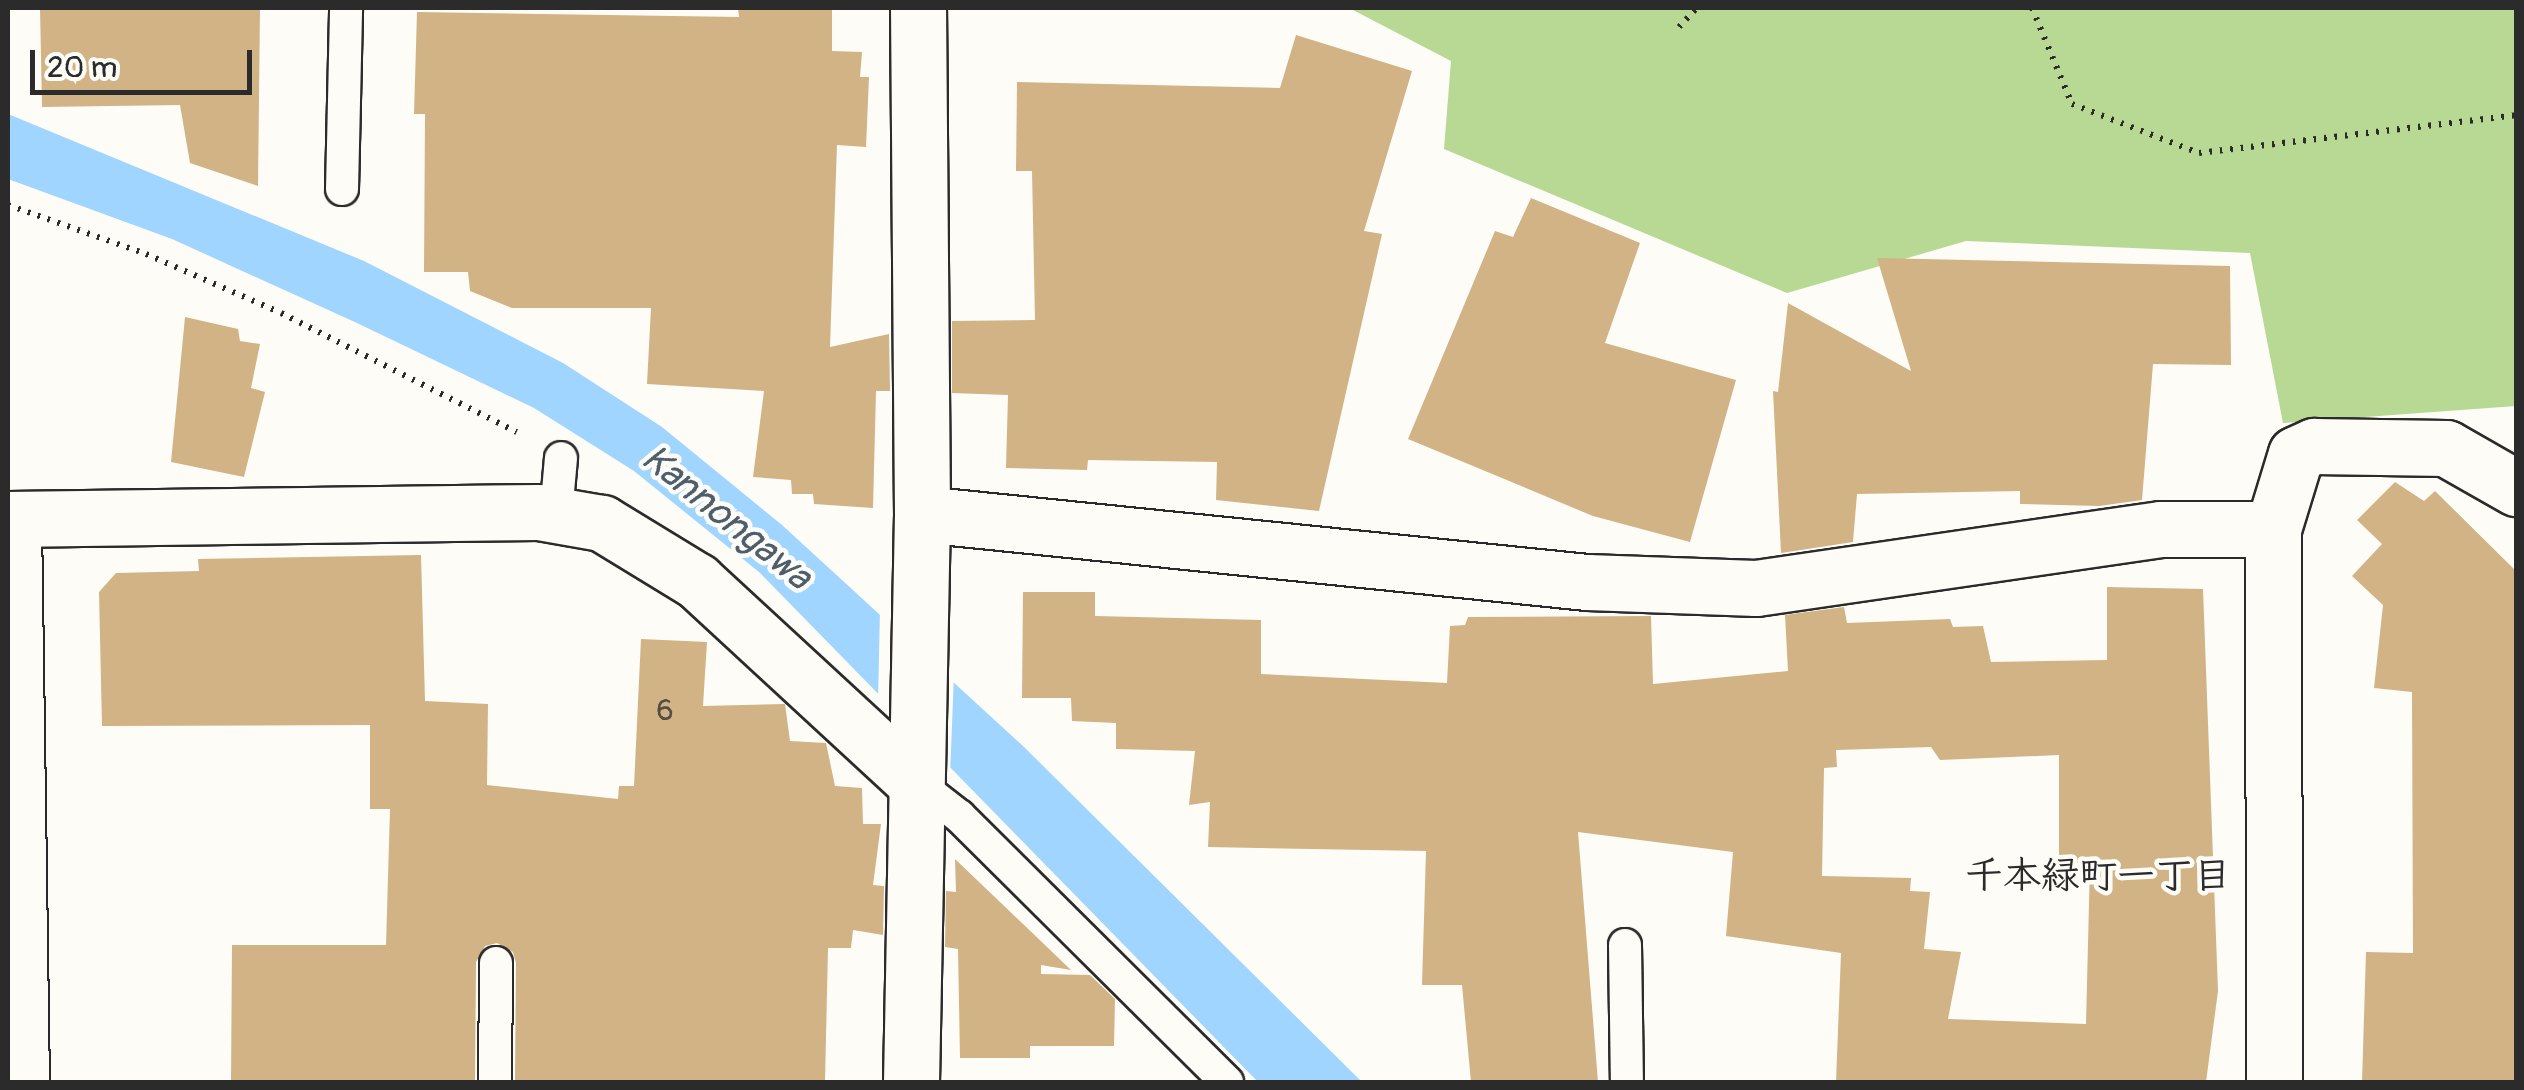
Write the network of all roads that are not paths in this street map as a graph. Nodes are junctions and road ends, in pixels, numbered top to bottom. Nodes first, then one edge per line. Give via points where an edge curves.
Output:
1 (346, 8) edge
2 (918, 8) edge
3 (342, 189) dead end
4 (561, 458) road end
5 (2516, 488) edge
6 (556, 514) junction
7 (922, 514) junction
8 (10, 519) edge
9 (2273, 528) junction
10 (914, 769) junction
11 (1625, 946) dead end
12 (496, 962) dead end
13 (22, 1082) edge
14 (495, 1082) edge
15 (911, 1082) edge
16 (1227, 1082) edge
17 (1627, 1082) edge
18 (2274, 1082) edge

1 - 3 lane
2 - 7 street
4 - 6 lane
5 - 9 street via 2446,448 2314,446 2296,454
6 - 8 street
6 - 10 street via 602,523 697,581
7 - 9 street via 1587,582 1756,588 2161,528
7 - 10 street
8 - 13 street
9 - 18 street
10 - 15 street
10 - 16 lane
11 - 17 lane
12 - 14 lane

